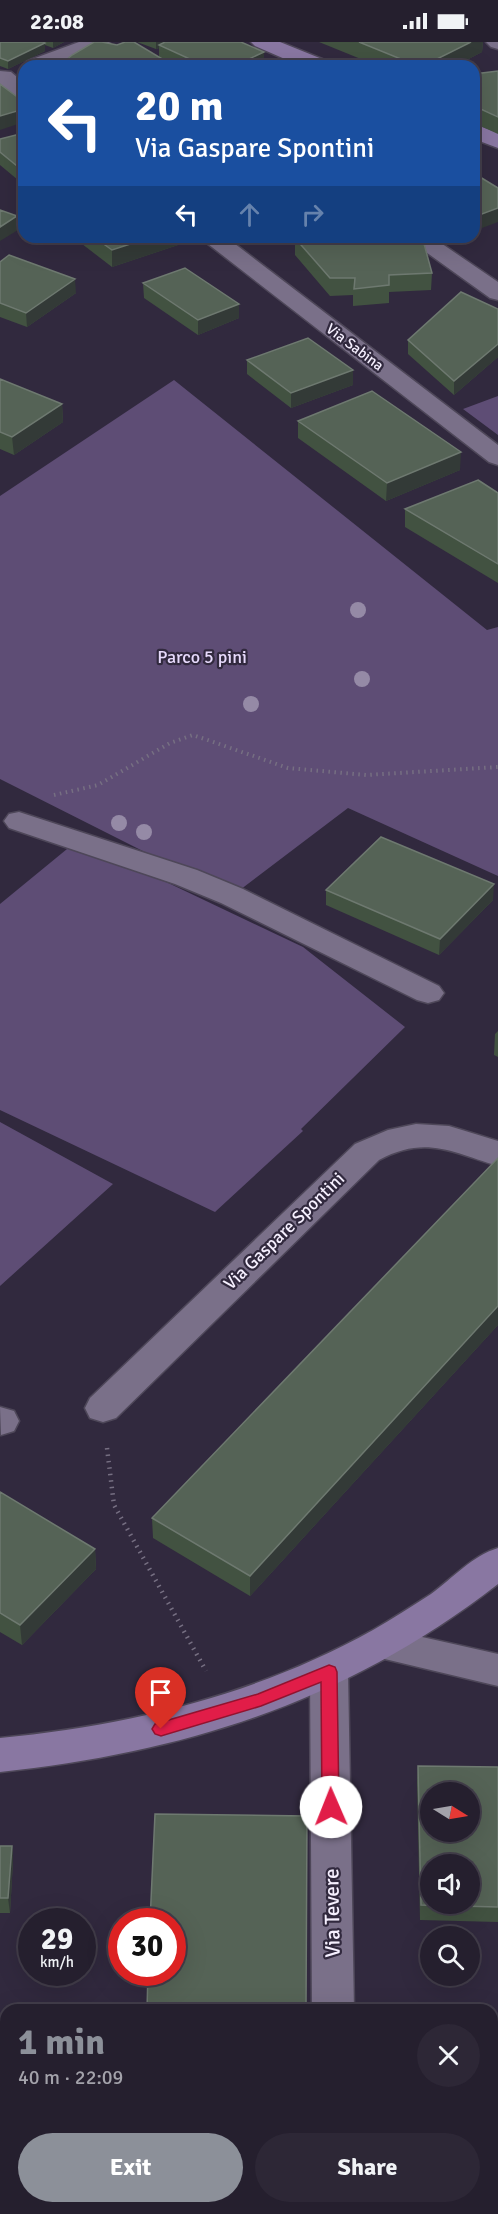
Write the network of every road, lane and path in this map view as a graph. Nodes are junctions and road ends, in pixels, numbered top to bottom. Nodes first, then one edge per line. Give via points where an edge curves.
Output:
1 (99, 42) edge
2 (262, 42) edge
3 (51, 60) edge
4 (306, 60) edge
5 (18, 72) edge
6 (2, 78) edge
7 (18, 89) edge
8 (480, 134) edge
9 (498, 141) edge
10 (219, 243) edge
11 (426, 243) edge
12 (498, 293) edge
13 (498, 457) edge
14 (498, 768) edge
15 (44, 797) dead end
16 (6, 823) edge
17 (428, 993) dead end
18 (498, 1154) edge
19 (103, 1408) joint
20 (498, 1563) edge
21 (382, 1644) junction
22 (498, 1670) edge
23 (329, 1672) junction
24 (211, 1680) dead end
25 (0, 1755) edge
26 (333, 2004) edge

1 - 3 street
2 - 4 main road
5 - 6 street
6 - 7 street
8 - 9 main road
10 - 13 street, Via Sabina
11 - 12 street
14 - 15 path via 366,776 288,768 193,735 170,743 99,786
16 - 17 street via 186,877
18 - 19 street, Via Gaspare Spontini via 459,1139 420,1134 397,1137 367,1152
19 - 24 path via 114,1505
20 - 21 main road via 462,1592
21 - 22 street
21 - 23 main road
23 - 25 main road via 283,1692 175,1726 93,1743
23 - 26 street, Via Tevere

